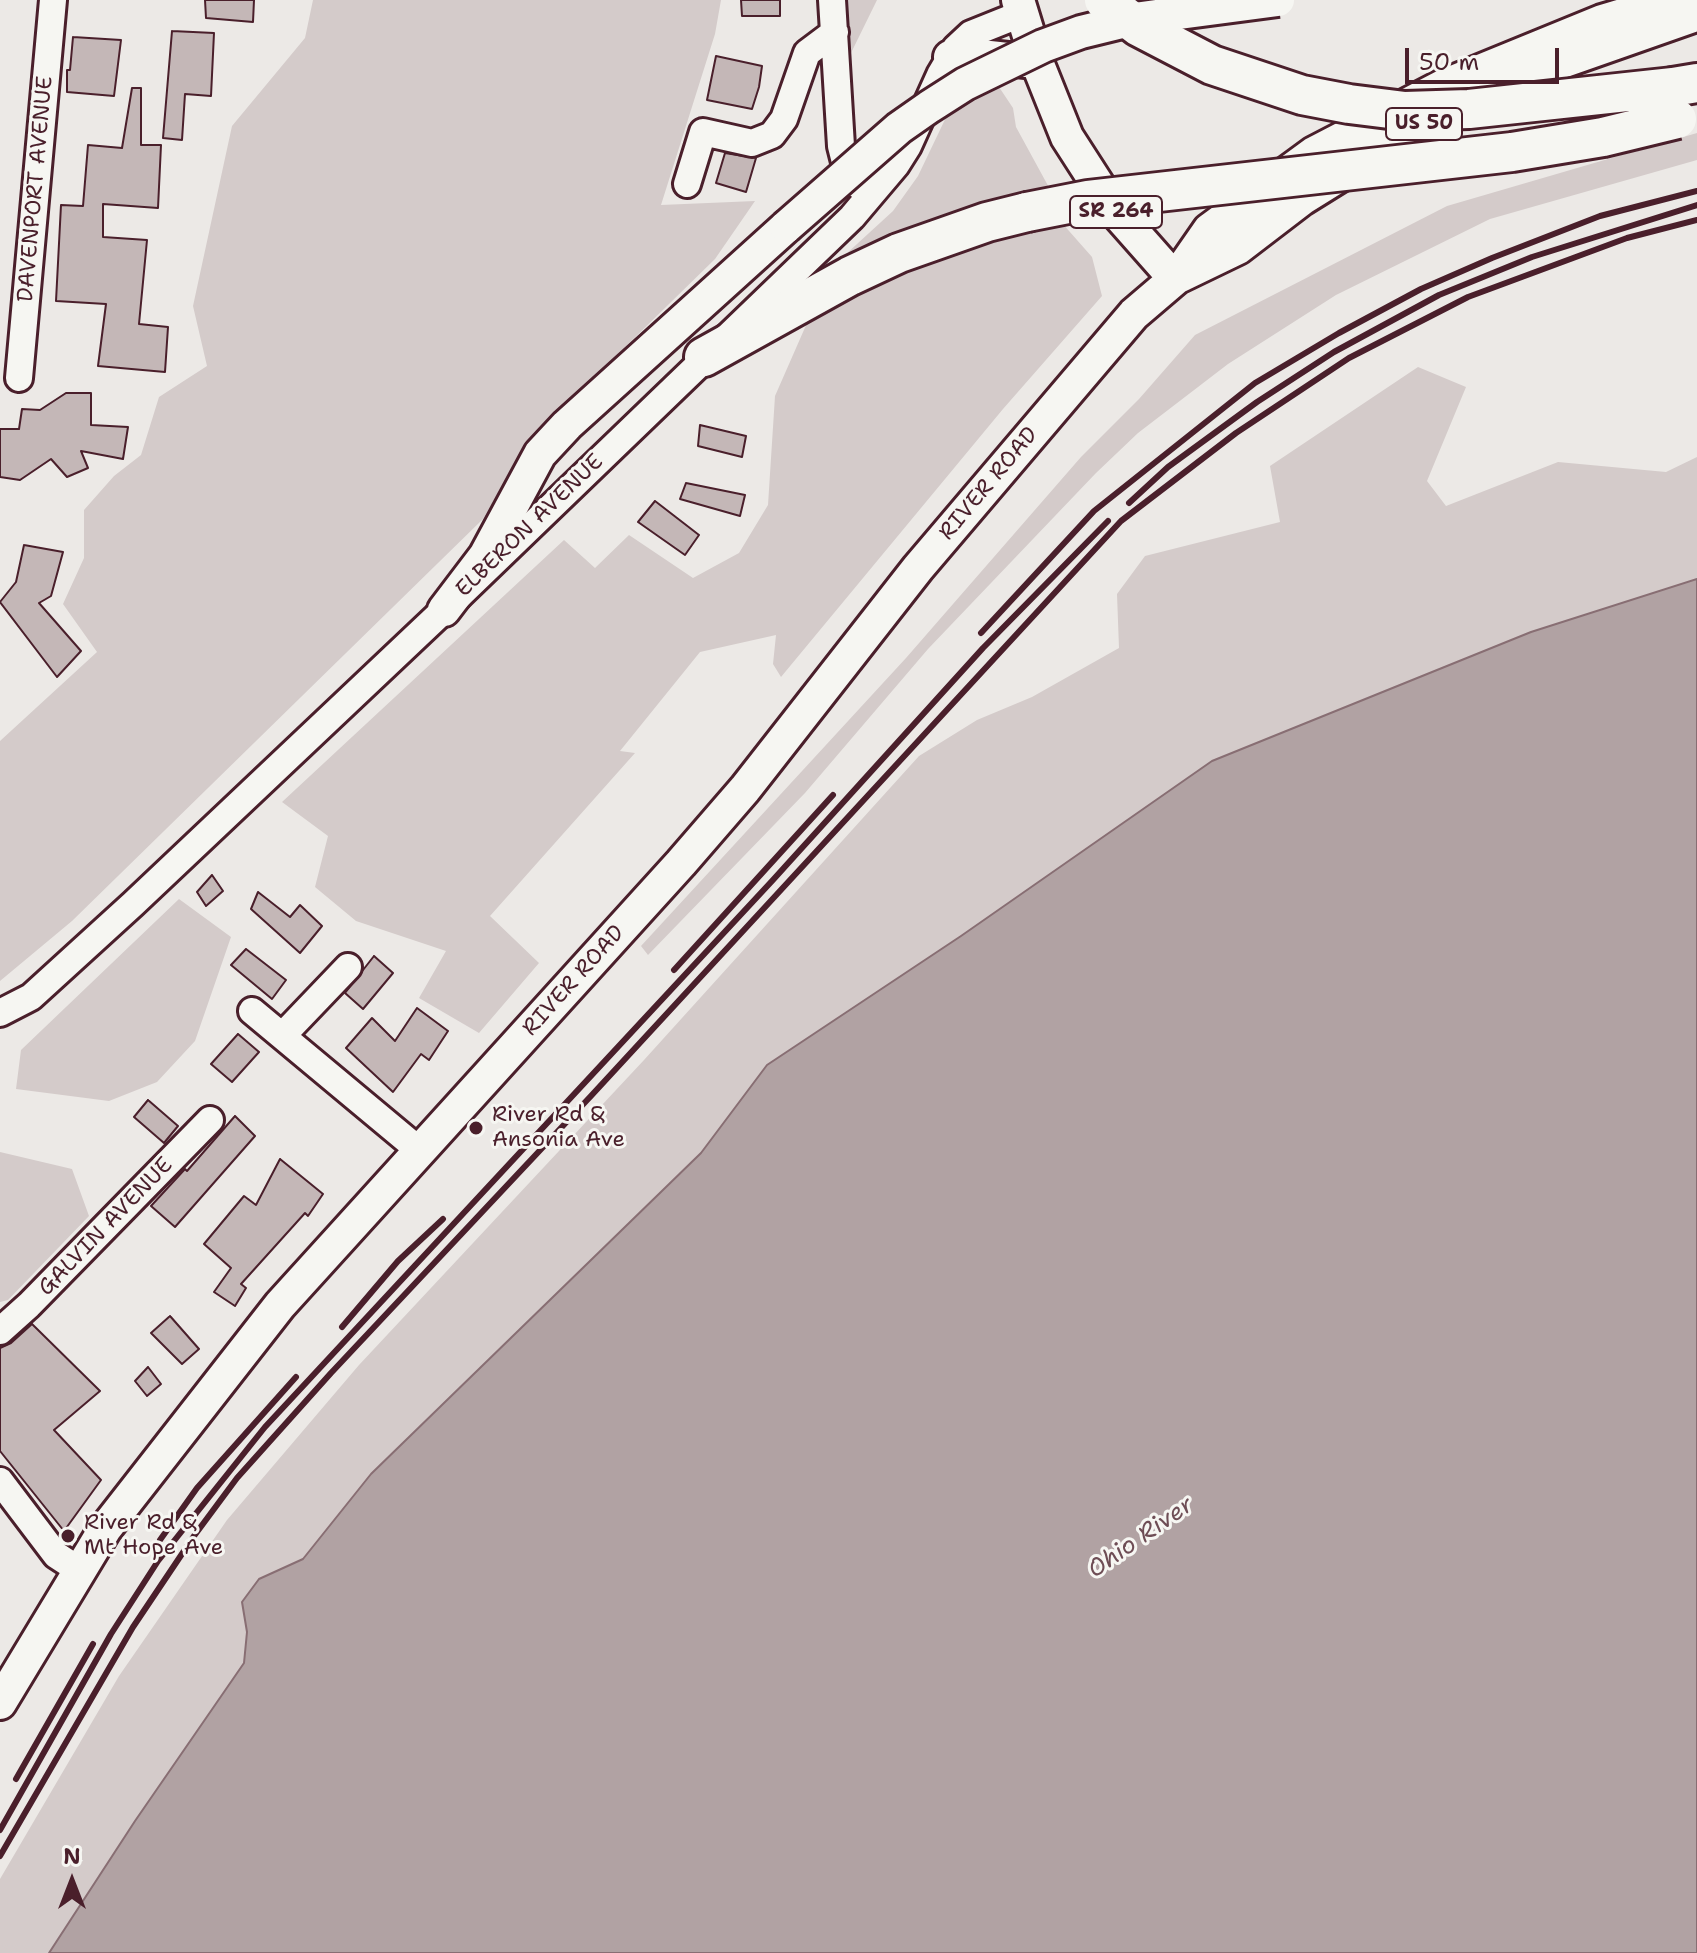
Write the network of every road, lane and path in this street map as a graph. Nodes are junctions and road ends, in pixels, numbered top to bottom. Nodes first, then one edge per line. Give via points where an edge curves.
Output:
1 (53, 0) edge
2 (832, 0) edge
3 (1104, 0) edge
4 (1278, 0) edge
5 (1694, 0) edge
6 (1020, 7) edge
7 (1697, 15) edge
8 (835, 32) junction
9 (950, 57) junction
10 (1037, 62) junction
11 (1686, 101) edge
12 (687, 184) dead end
13 (867, 198) junction
14 (1175, 279) junction
15 (704, 357) junction
16 (19, 378) dead end
17 (444, 610) junction
18 (348, 967) dead end
19 (252, 1011) dead end
20 (0, 1013) edge
21 (283, 1035) junction
22 (210, 1120) dead end
23 (420, 1151) junction
24 (0, 1331) edge
25 (0, 1481) edge
26 (79, 1570) junction
27 (0, 1703) edge

1 - 16 street, DAVENPORT AVENUE
2 - 8 street
3 - 11 highway, bridge via 1139,27 1212,65 1302,95 1349,104 1405,111
4 - 17 main road, bridge via 1134,19 1081,32 965,84 929,107 860,161 567,425 540,454 485,556
5 - 14 main road, RIVER ROAD / US 50 via 1636,11 1533,47 1361,127 1314,153 1209,230
6 - 9 street, ELBERON AVENUE via 971,34
6 - 10 main road, SR 264
7 - 14 main road, RIVER ROAD / US 50 via 1522,76 1470,100 1325,184 1238,248
8 - 12 street via 807,53 784,119 772,135 752,143 703,132
8 - 13 street via 841,146
9 - 10 main road
9 - 13 street, ELBERON AVENUE via 908,146
10 - 14 main road, SR 264 via 1081,161 1114,210
11 - 15 highway, bridge via 1603,137 1115,197 987,222 850,276
13 - 15 street, ELBERON AVENUE
14 - 23 main road, RIVER ROAD / US 50 via 1134,314 1062,396 918,568 745,789
15 - 17 street, ELBERON AVENUE
17 - 20 street, ELBERON AVENUE via 31,997
18 - 21 street
19 - 21 street
21 - 23 street
22 - 24 street, GALVIN AVENUE
23 - 26 main road, RIVER ROAD / US 50 via 280,1305 105,1529
25 - 26 street via 56,1555
26 - 27 main road, RIVER ROAD / US 50

